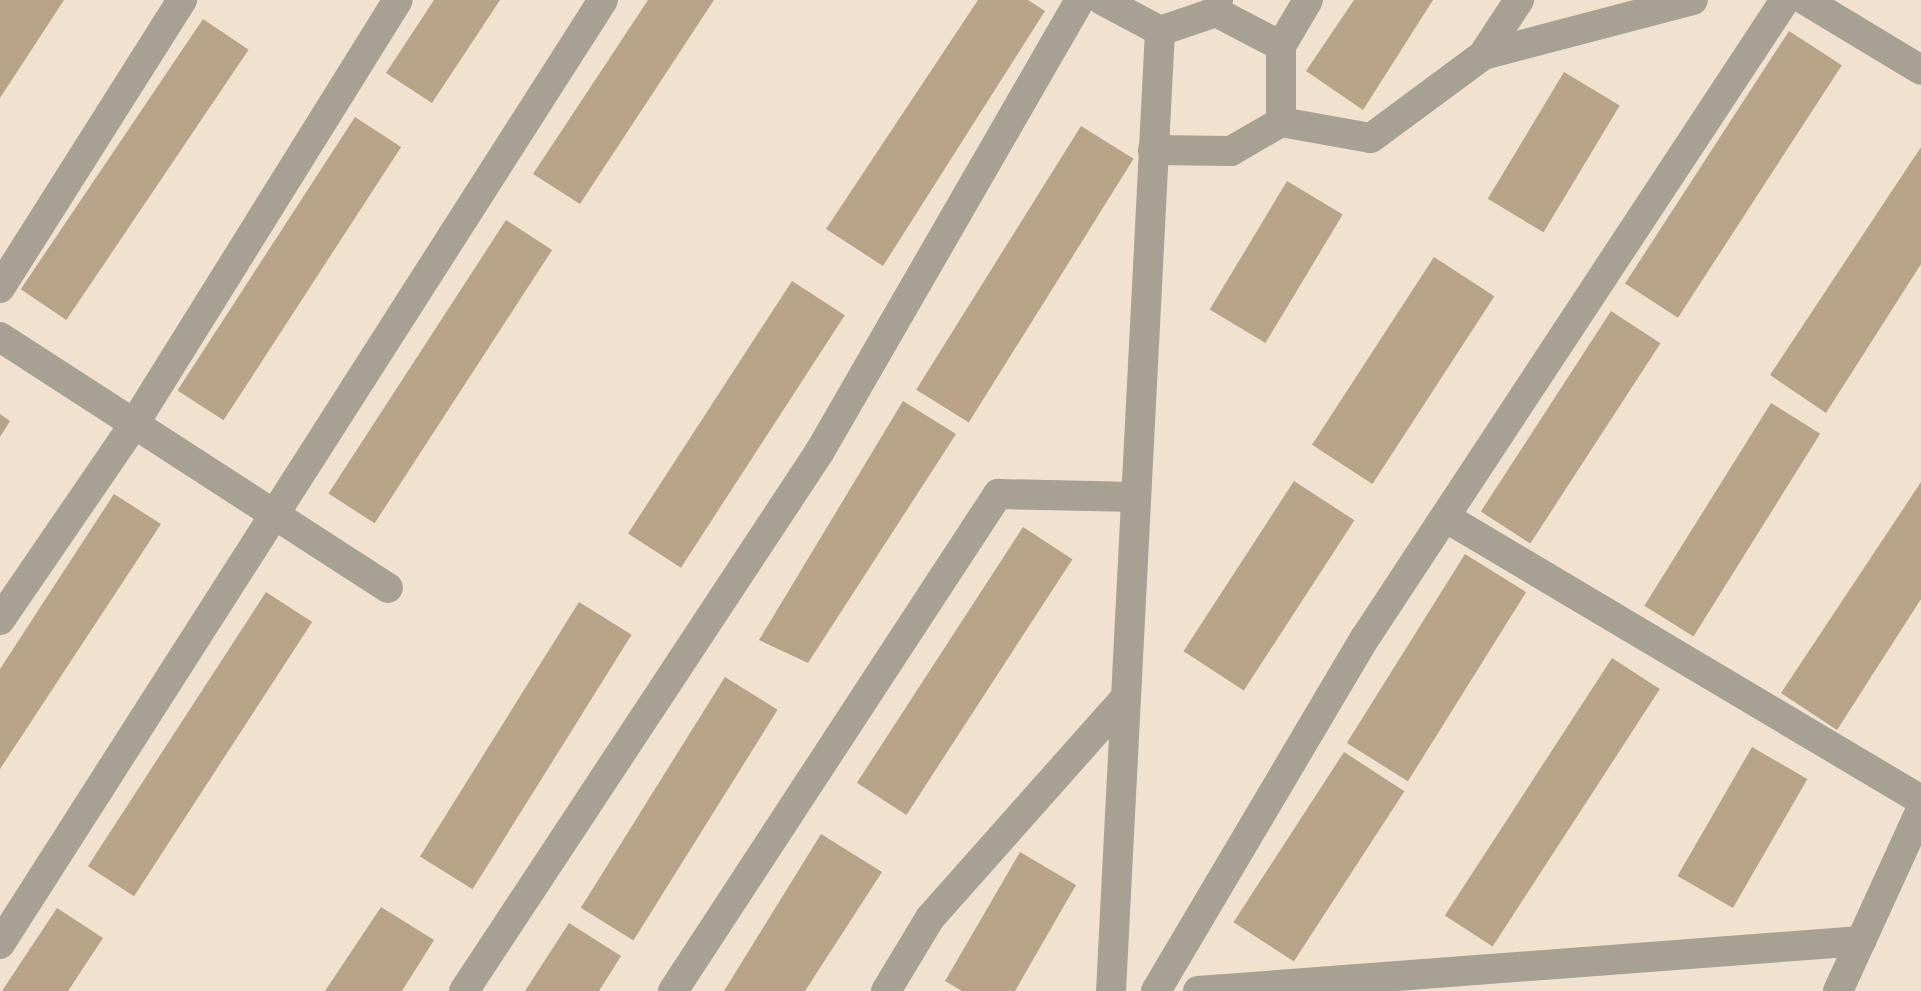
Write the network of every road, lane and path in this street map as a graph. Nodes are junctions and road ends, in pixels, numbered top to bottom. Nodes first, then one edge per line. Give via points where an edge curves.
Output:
1 (182, 0) edge
2 (398, 0) edge
3 (603, 0) edge
4 (1080, 0) edge
5 (1102, 0) edge
6 (1308, 0) edge
7 (1519, 0) edge
8 (1693, 0) edge
9 (1785, 0) edge
10 (1805, 0) edge
11 (1217, 6) edge
12 (1160, 31) junction
13 (1282, 46) junction
14 (1483, 55) junction
15 (1921, 70) edge
16 (1281, 122) junction
17 (1154, 150) junction
18 (0, 288) edge
19 (0, 337) edge
20 (134, 424) junction
21 (1136, 497) junction
22 (276, 516) junction
23 (1445, 518) junction
24 (388, 588) dead end
25 (0, 620) edge
26 (1126, 696) junction
27 (1921, 800) edge
28 (1921, 810) edge
29 (1861, 941) junction
30 (0, 944) edge
31 (464, 991) edge
32 (673, 991) edge
33 (886, 991) edge
34 (1111, 991) edge
35 (1156, 991) edge
36 (1198, 991) edge
37 (1838, 991) edge

1 - 18 street
2 - 20 street
3 - 22 street
4 - 31 street via 820,451
5 - 12 street
6 - 13 street
7 - 14 street
8 - 14 street
9 - 23 street
10 - 15 street
11 - 12 street
11 - 13 street
12 - 17 street
13 - 16 street
14 - 16 street via 1372,138
16 - 17 street via 1231,151
17 - 21 street
19 - 20 street
20 - 22 street
20 - 25 street
21 - 26 street
21 - 32 street via 998,494
22 - 24 street
22 - 30 street
23 - 27 street
23 - 35 street
26 - 33 street via 930,918
26 - 34 street
28 - 29 street
29 - 36 street
29 - 37 street

